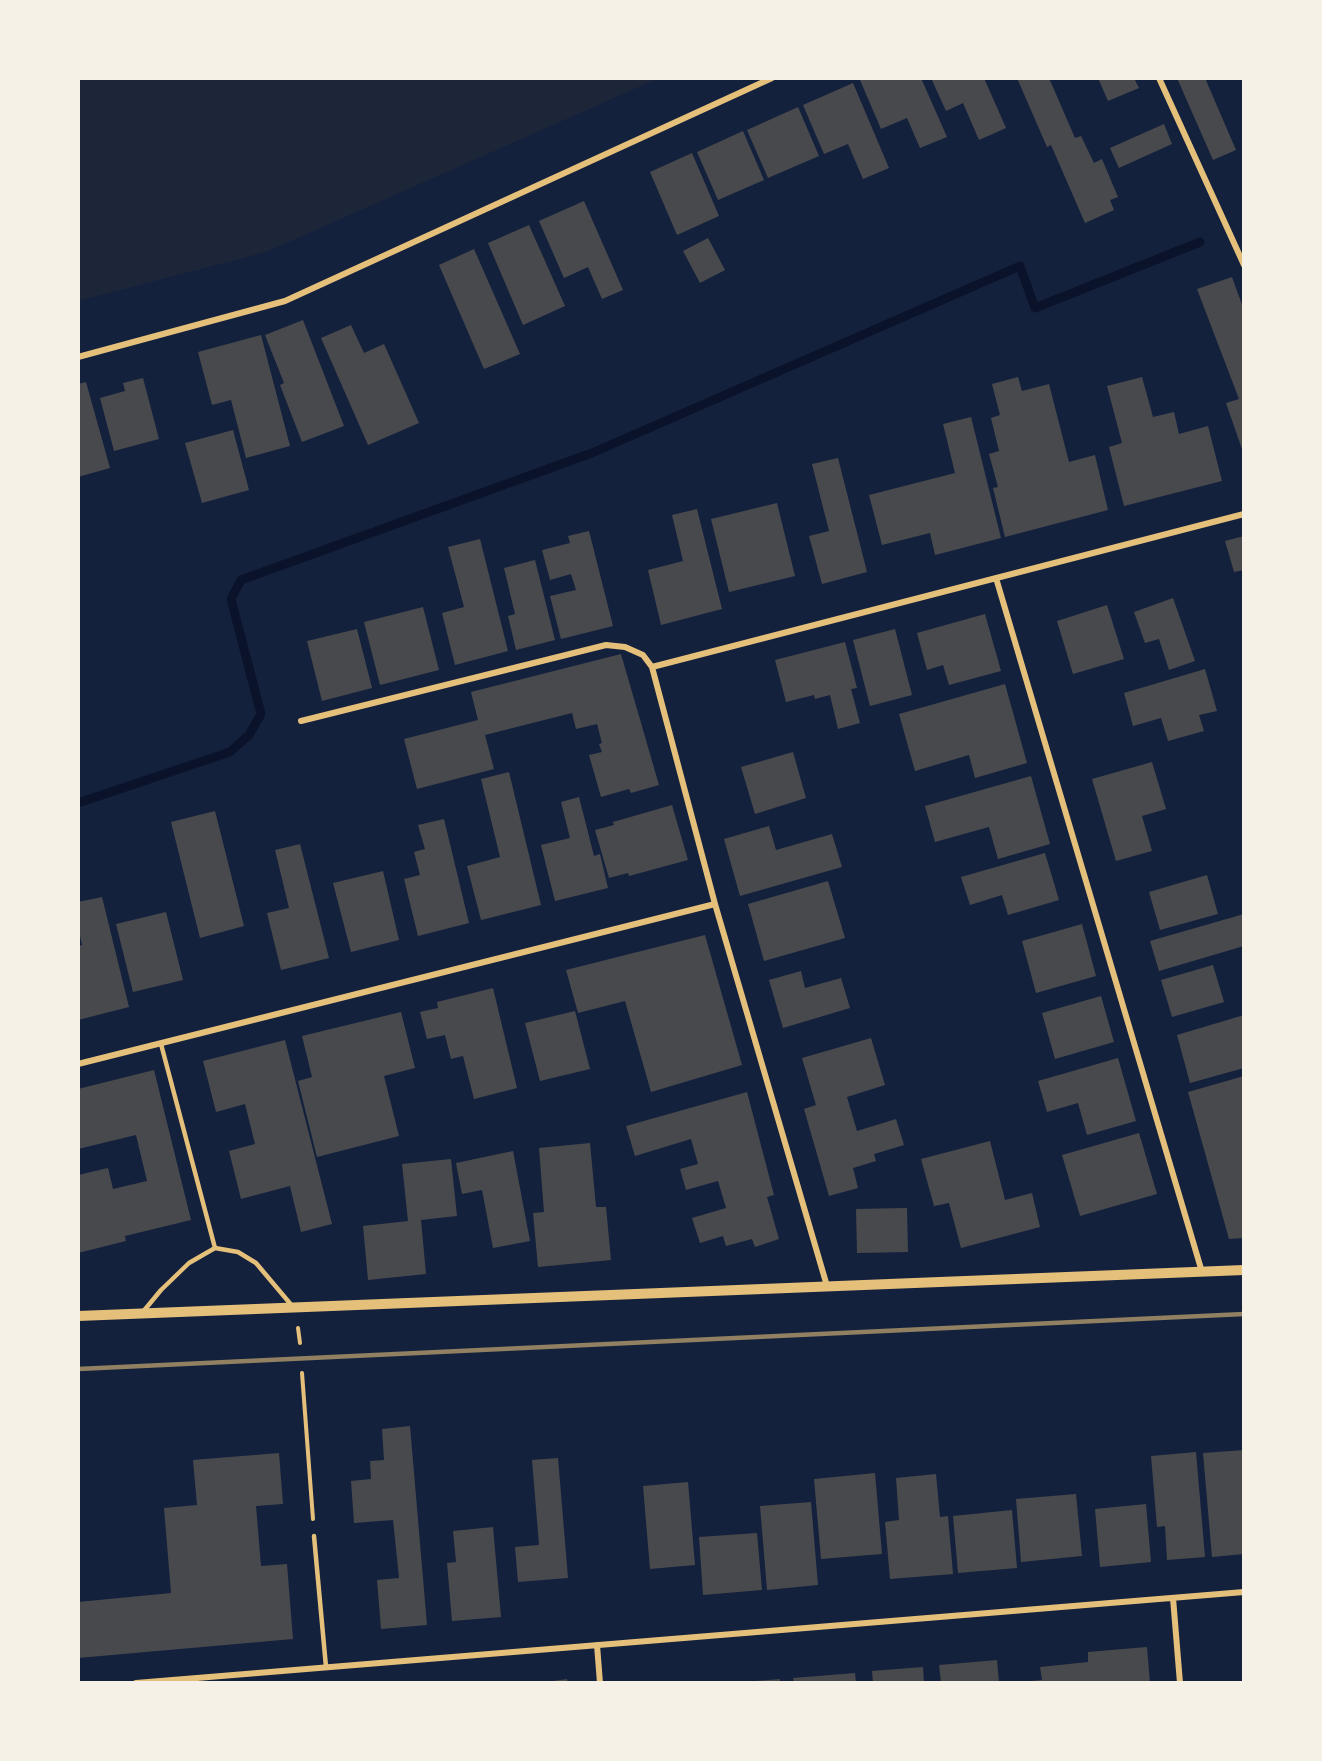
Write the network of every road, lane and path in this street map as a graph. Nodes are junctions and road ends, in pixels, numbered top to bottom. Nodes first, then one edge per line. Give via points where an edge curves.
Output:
1 (772, 78) edge
2 (1159, 78) edge
3 (1244, 265) edge
4 (78, 357) edge
5 (1244, 514) edge
6 (996, 578) junction
7 (652, 667) junction
8 (301, 721) dead end
9 (715, 904) junction
10 (161, 1044) junction
11 (78, 1064) edge
12 (215, 1248) junction
13 (1244, 1270) edge
14 (1202, 1272) junction
15 (827, 1286) junction
16 (293, 1307) junction
17 (141, 1313) junction
18 (78, 1316) edge
19 (298, 1327) dead end
20 (300, 1343) dead end
21 (302, 1373) dead end
22 (314, 1536) joint
23 (1244, 1592) edge
24 (1173, 1598) junction
25 (597, 1645) junction
26 (326, 1667) junction
27 (136, 1683) edge
28 (600, 1683) edge
29 (1180, 1683) edge

1 - 4 street via 285,301
2 - 3 street
5 - 6 street
6 - 7 street
6 - 14 street
7 - 8 street via 643,655 626,647 606,645
7 - 9 street
9 - 10 street
9 - 15 street
10 - 11 street
10 - 12 lane
12 - 16 lane via 238,1252 256,1263
12 - 17 lane via 189,1263
13 - 14 street
14 - 15 street
15 - 16 street
16 - 17 street
17 - 18 street
19 - 20 path
21 - 22 path
22 - 26 lane
23 - 24 street
24 - 25 street
24 - 29 street
25 - 26 street
25 - 28 street
26 - 27 street

